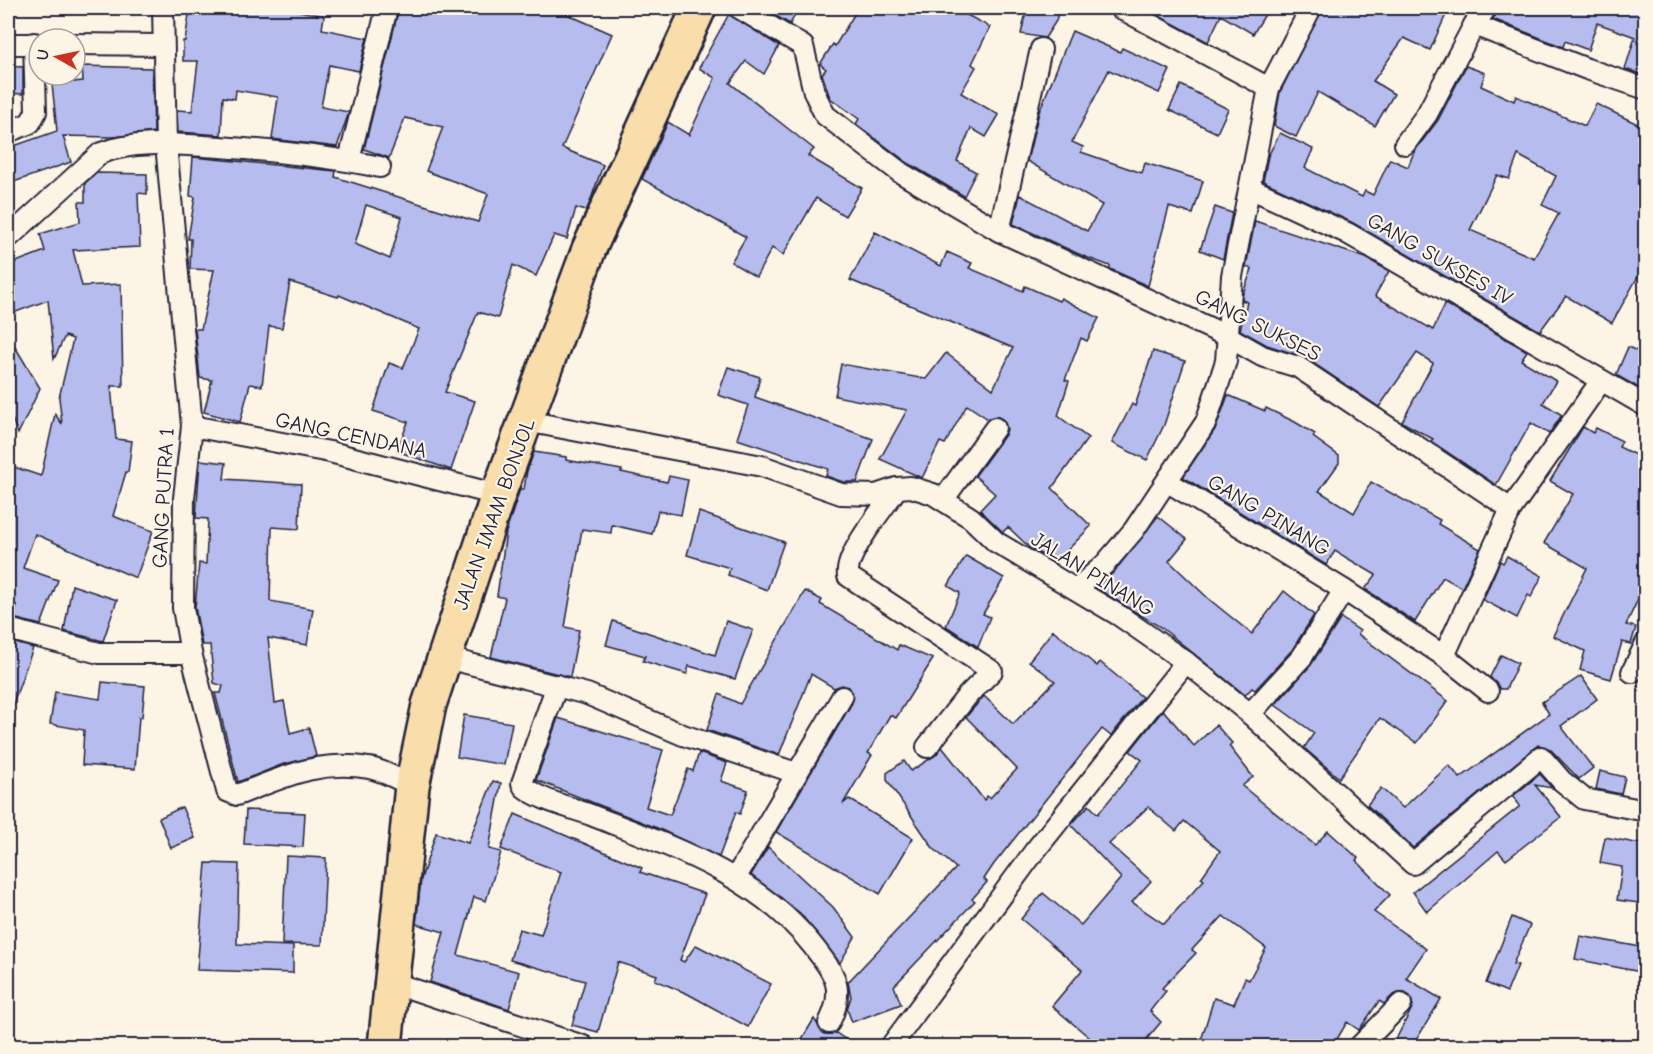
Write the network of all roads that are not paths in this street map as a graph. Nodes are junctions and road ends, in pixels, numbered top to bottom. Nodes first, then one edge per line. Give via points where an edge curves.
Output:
1 (163, 8) edge
2 (387, 8) edge
3 (699, 8) edge
4 (739, 8) edge
5 (1120, 8) edge
6 (1311, 8) edge
7 (1486, 8) edge
8 (1147, 14) edge
9 (1474, 25) junction
10 (8, 44) edge
11 (27, 44) edge
12 (87, 44) edge
13 (162, 45) junction
14 (1041, 49) dead end
15 (36, 87) edge
16 (1269, 88) junction
17 (1646, 89) edge
18 (8, 132) edge
19 (166, 144) junction
20 (1405, 144) dead end
21 (349, 160) junction
22 (380, 167) dead end
23 (1250, 188) junction
24 (999, 231) junction
25 (8, 238) edge
26 (1227, 336) junction
27 (1601, 381) junction
28 (1646, 406) edge
29 (526, 421) junction
30 (192, 426) junction
31 (995, 428) dead end
32 (1168, 482) junction
33 (897, 488) junction
34 (498, 495) junction
35 (943, 500) junction
36 (1511, 509) junction
37 (1076, 590) junction
38 (1344, 590) junction
39 (8, 629) edge
40 (1646, 644) edge
41 (191, 652) junction
42 (1444, 656) junction
43 (443, 657) junction
44 (1186, 662) junction
45 (1632, 672) dead end
46 (557, 686) junction
47 (1488, 691) dead end
48 (842, 697) dead end
49 (1250, 714) junction
50 (927, 747) dead end
51 (796, 773) junction
52 (412, 786) junction
53 (1641, 810) dead end
54 (736, 877) junction
55 (391, 982) junction
56 (1401, 1004) dead end
57 (829, 1023) dead end
58 (385, 1047) edge
59 (583, 1047) edge
60 (891, 1047) edge
61 (1360, 1047) edge

1 - 13 street, GANG PUTRA 1
2 - 21 street
3 - 29 highway, JALAN IMAM BONJOL via 589,249
4 - 24 street, GANG SUKSES via 803,46 814,92 825,115 901,173
5 - 8 street
6 - 16 street
7 - 9 street
8 - 16 street
9 - 17 street
9 - 20 street via 1427,114
10 - 11 street
12 - 13 street
13 - 19 street, GANG PUTRA 1
14 - 24 street
15 - 18 street via 36,112 30,123
16 - 23 street
19 - 21 street
19 - 25 street via 114,148 101,153
19 - 30 street, GANG PUTRA 1
21 - 22 street
23 - 26 street via 1232,276
23 - 27 street, GANG SUKSES IV via 1347,232
24 - 26 street, GANG SUKSES
26 - 32 street via 1226,361 1206,422
26 - 36 street, GANG SUKSES via 1262,356 1298,367
27 - 28 street, GANG SUKSES IV
27 - 36 street
29 - 33 street, JALAN PINANG via 762,466 841,494 876,495
29 - 34 highway, JALAN IMAM BONJOL
30 - 34 street, GANG CENDANA via 361,459
30 - 41 street, GANG PUTRA 1 via 182,548 183,608
31 - 35 street
32 - 37 street via 1105,564
32 - 38 street, GANG PINANG
33 - 35 street, JALAN PINANG via 911,487
33 - 50 street via 859,544 849,563 848,576 992,671
34 - 43 highway, JALAN IMAM BONJOL
35 - 37 street, JALAN PINANG via 971,518 996,542
36 - 42 street
37 - 44 street, JALAN PINANG
38 - 42 street, GANG PINANG
38 - 49 street via 1302,657
39 - 41 street via 99,653
40 - 45 street
41 - 52 street, GANG PUTRA 1 via 231,794 322,766 370,768
42 - 47 street, GANG PINANG
43 - 46 street
43 - 52 highway, JALAN IMAM BONJOL
44 - 49 street, JALAN PINANG
44 - 60 street via 1034,852
46 - 51 street
46 - 54 street via 522,783 524,787
48 - 51 street
49 - 53 street, JALAN PINANG via 1413,864 1542,757 1584,799
51 - 54 street
52 - 55 highway, JALAN IMAM BONJOL
54 - 57 street via 798,926 827,964 839,987 837,1008
55 - 58 highway, JALAN IMAM BONJOL
55 - 59 street
56 - 61 street

